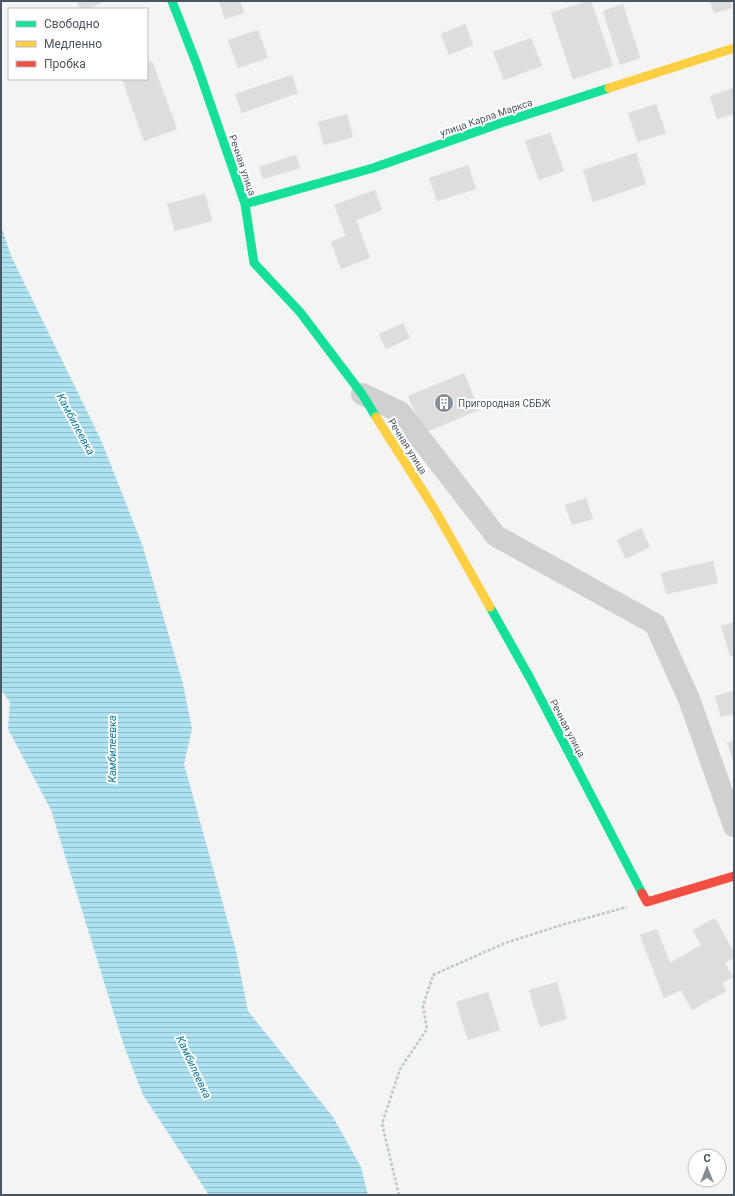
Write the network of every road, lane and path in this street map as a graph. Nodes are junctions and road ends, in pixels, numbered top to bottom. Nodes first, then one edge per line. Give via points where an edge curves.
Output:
1 (172, 1) edge
2 (734, 48) edge
3 (245, 204) junction
4 (362, 394) junction
5 (734, 826) edge
6 (734, 876) edge
7 (647, 902) junction
8 (399, 1195) edge

1 - 3 street, Речная улица
2 - 3 street, улица Карла Маркса via 501,123 373,168
3 - 4 street, Речная улица via 254,263 300,312
4 - 5 street via 400,412 496,536 655,624 689,699
4 - 7 street, Речная улица via 435,510 531,680
6 - 7 street
7 - 8 path via 504,943 433,975 423,1006 427,1029 400,1069 382,1124

